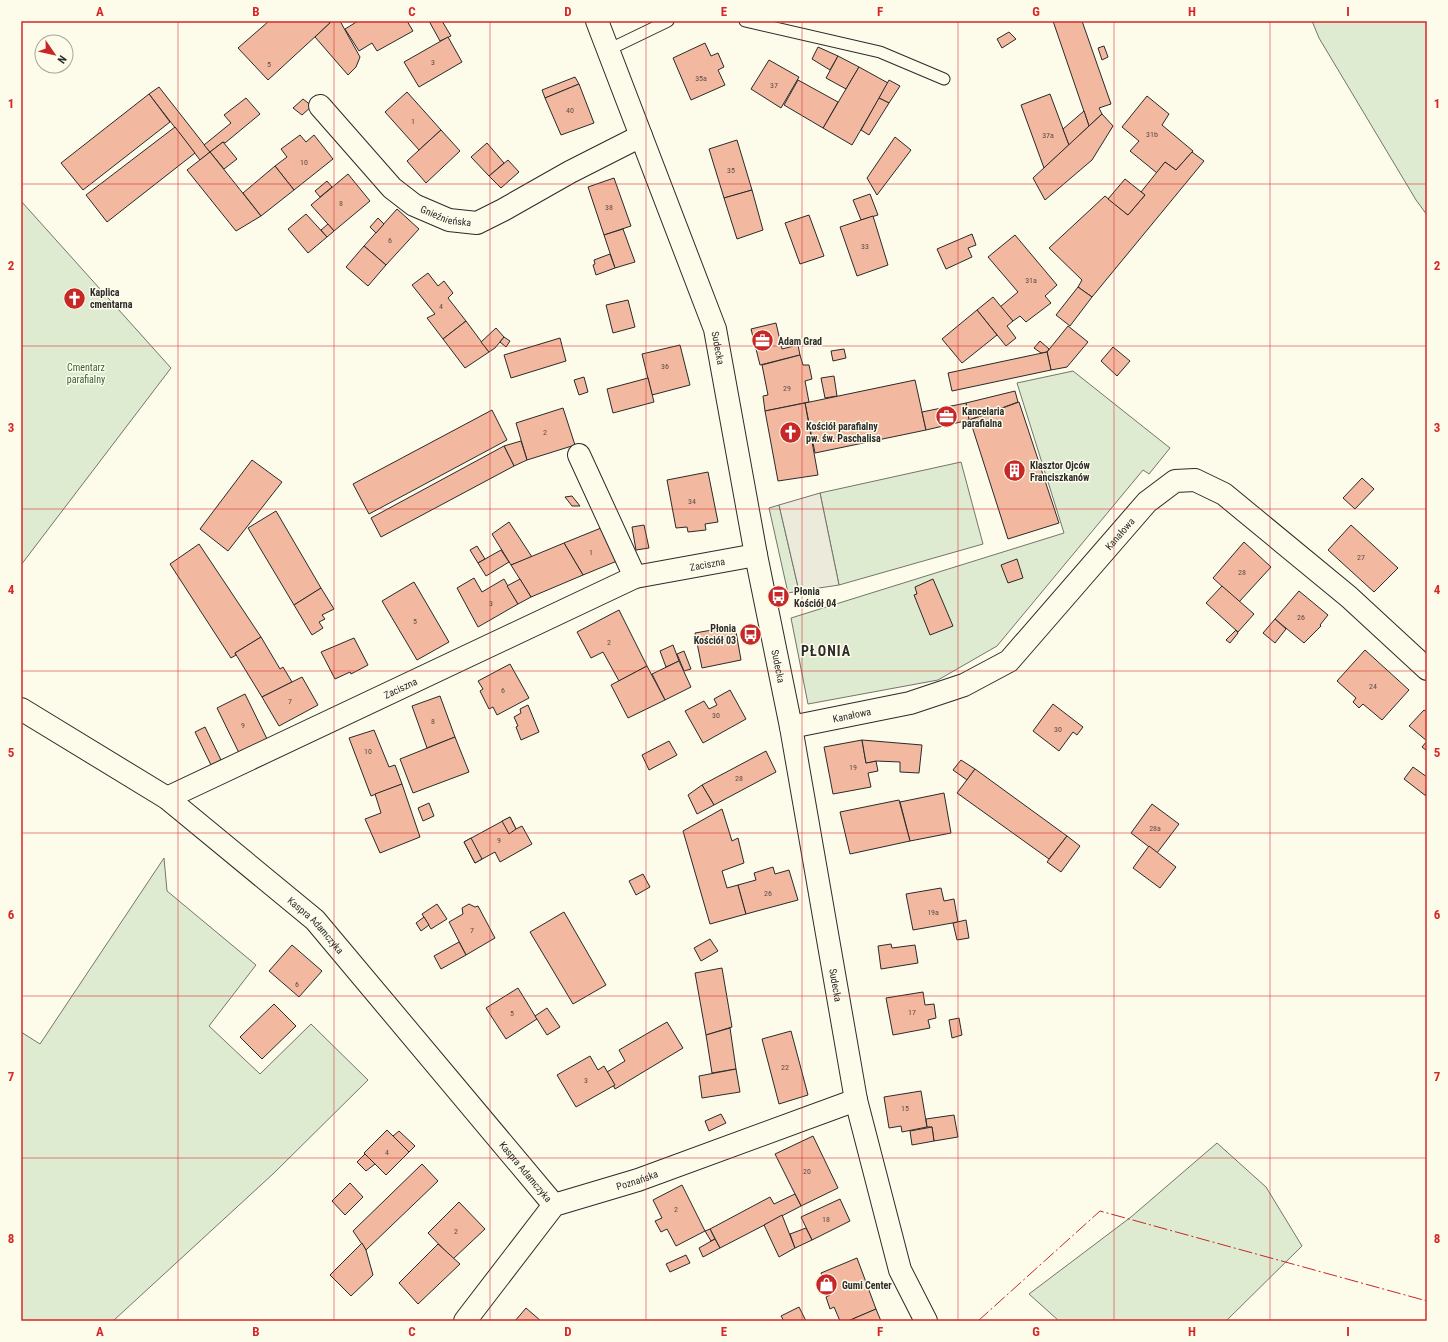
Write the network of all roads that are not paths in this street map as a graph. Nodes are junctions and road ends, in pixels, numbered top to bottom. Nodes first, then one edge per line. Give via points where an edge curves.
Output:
1 (597, 21) edge
2 (668, 21) edge
3 (744, 21) edge
4 (608, 50) junction
5 (944, 79) dead end
6 (320, 106) dead end
7 (641, 136) junction
8 (580, 455) dead end
9 (756, 554) junction
10 (635, 577) junction
11 (1427, 670) edge
12 (21, 709) edge
13 (791, 727) junction
14 (167, 798) junction
15 (856, 1100) junction
16 (554, 1205) junction
17 (465, 1321) edge
18 (926, 1321) edge

1 - 4 street, Sudecka
2 - 4 lane
3 - 5 lane via 880,52
4 - 7 street, Sudecka
6 - 7 street, Gnieźnieńska via 392,188 414,205 449,220 477,223
7 - 9 street, Sudecka via 715,329
8 - 10 street
9 - 10 street, Zaciszna
9 - 13 street, Sudecka
10 - 14 street, Zaciszna
11 - 13 street, Kanałowa via 1349,597 1224,494 1195,480 1175,481 1147,502 1009,661 964,685 910,703
12 - 14 street, Kaspra Adamczyka
13 - 15 street, Sudecka
14 - 16 street, Kaspra Adamczyka via 315,920
15 - 16 street, Poznańska via 638,1180
15 - 18 street, Sudecka via 900,1270
16 - 17 street

